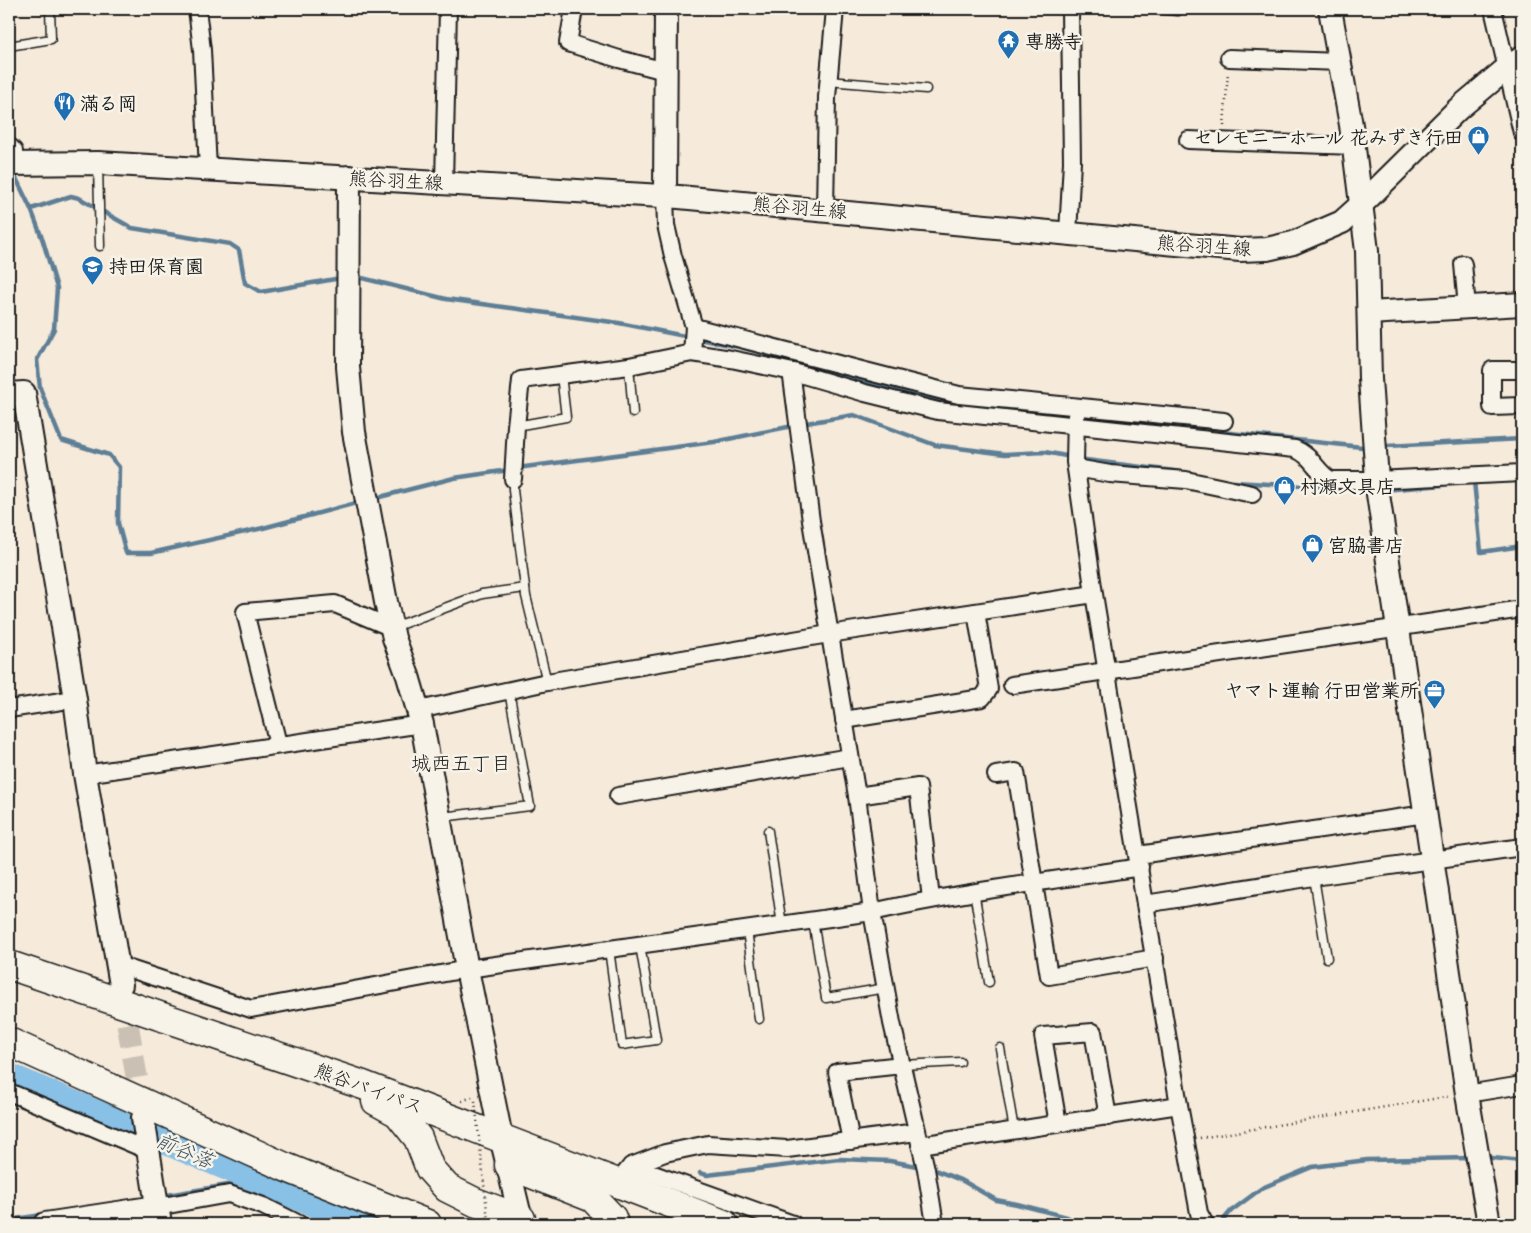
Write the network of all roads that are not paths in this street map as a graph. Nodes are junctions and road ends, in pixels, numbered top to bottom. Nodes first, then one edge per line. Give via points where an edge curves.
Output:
1 (50, 9) edge
2 (197, 9) edge
3 (448, 9) edge
4 (574, 9) edge
5 (666, 9) edge
6 (835, 9) edge
7 (1070, 9) edge
8 (1157, 9) edge
9 (1178, 9) edge
10 (1330, 9) edge
11 (1493, 9) edge
12 (9, 46) edge
13 (1229, 58) road end
14 (1340, 62) junction
15 (1515, 63) edge
16 (665, 71) junction
17 (828, 82) junction
18 (926, 89) dead end
19 (1522, 133) edge
20 (1188, 140) dead end
21 (1354, 146) junction
22 (11, 158) edge
23 (98, 163) junction
24 (208, 170) junction
25 (349, 177) junction
26 (444, 182) junction
27 (664, 196) junction
28 (1362, 204) junction
29 (825, 209) junction
30 (1068, 233) junction
31 (100, 246) dead end
32 (1463, 264) dead end
33 (1522, 304) edge
34 (1467, 307) junction
35 (1369, 313) junction
36 (694, 339) junction
37 (629, 366) junction
38 (1522, 370) edge
39 (793, 372) junction
40 (561, 375) junction
41 (9, 394) edge
42 (1522, 406) edge
43 (633, 413) dead end
44 (1076, 416) junction
45 (1224, 421) dead end
46 (516, 426) junction
47 (1076, 461) junction
48 (1522, 473) edge
49 (513, 479) joint
50 (1377, 486) junction
51 (1252, 494) dead end
52 (525, 588) junction
53 (1094, 594) junction
54 (1522, 609) edge
55 (976, 612) junction
56 (1397, 626) junction
57 (392, 628) junction
58 (829, 634) junction
59 (1108, 670) junction
60 (547, 682) junction
61 (1012, 685) dead end
62 (509, 691) junction
63 (75, 699) junction
64 (9, 709) edge
65 (420, 717) junction
66 (844, 720) junction
67 (278, 744) junction
68 (850, 757) junction
69 (85, 774) junction
70 (996, 775) dead end
71 (618, 796) dead end
72 (857, 796) junction
73 (1426, 814) junction
74 (439, 818) junction
75 (768, 831) dead end
76 (1522, 847) edge
77 (1139, 861) junction
78 (1433, 861) junction
79 (1314, 877) junction
80 (1033, 883) junction
81 (974, 891) junction
82 (932, 899) junction
83 (1146, 904) junction
84 (872, 912) junction
85 (813, 921) junction
86 (782, 925) junction
87 (747, 930) junction
88 (640, 945) junction
89 (609, 949) junction
90 (1155, 958) junction
91 (1327, 958) dead end
92 (9, 966) edge
93 (467, 969) junction
94 (120, 975) joint
95 (989, 982) dead end
96 (886, 988) junction
97 (759, 1019) dead end
98 (9, 1042) edge
99 (1000, 1048) dead end
100 (960, 1062) dead end
101 (902, 1064) junction
102 (363, 1085) junction
103 (1522, 1085) edge
104 (9, 1092) edge
105 (1467, 1094) junction
106 (1179, 1105) junction
107 (1108, 1117) junction
108 (143, 1118) tunnel mouth
109 (1058, 1124) junction
110 (1014, 1130) junction
111 (501, 1137) junction
112 (919, 1139) junction
113 (851, 1141) junction
114 (149, 1150) junction
115 (509, 1165) junction
116 (624, 1174) junction
117 (157, 1206) edge
118 (521, 1222) edge
119 (45, 1224) edge
120 (299, 1224) edge
121 (426, 1224) edge
122 (614, 1224) edge
123 (724, 1224) edge
124 (793, 1224) edge
125 (935, 1224) edge
126 (1205, 1224) edge
127 (1490, 1224) edge

1 - 12 lane via 51,39
2 - 24 street
3 - 26 street
4 - 16 street via 568,43
5 - 16 street
6 - 17 street
7 - 30 street via 1072,162
8 - 9 lane via 1178,12
10 - 14 street
11 - 15 street
13 - 14 street
14 - 21 street
15 - 19 street
15 - 28 street, 熊谷羽生線 via 1458,109
16 - 27 street
17 - 18 lane
17 - 29 street
20 - 21 street
21 - 28 street
22 - 23 street, 熊谷羽生線
23 - 24 street, 熊谷羽生線
23 - 31 lane
24 - 25 street, 熊谷羽生線
25 - 26 street, 熊谷羽生線
25 - 57 street via 348,367 354,432
26 - 27 street, 熊谷羽生線
27 - 29 street, 熊谷羽生線
27 - 36 street via 666,225
28 - 30 street, 熊谷羽生線 via 1342,222 1293,243 1267,249 1240,250
28 - 35 street
29 - 30 street, 熊谷羽生線
32 - 34 street
33 - 34 street
34 - 35 street
35 - 50 street
36 - 37 street
36 - 39 street via 731,359
36 - 44 street via 959,395
37 - 40 street
37 - 43 lane
38 - 42 street via 1492,370 1492,407
39 - 44 street via 938,411
39 - 58 street
40 - 46 street via 521,380
40 - 46 lane via 566,417
41 - 63 street via 24,393
44 - 45 street
44 - 47 street
44 - 50 street via 1295,449 1307,454 1331,480
46 - 49 street
47 - 51 street via 1110,474 1186,480
47 - 53 street
48 - 50 street
49 - 52 lane
50 - 56 street
52 - 57 lane via 482,594
52 - 60 lane
53 - 55 street
53 - 59 street
54 - 56 street
55 - 58 street
55 - 66 street via 989,689 982,698
56 - 59 street
56 - 73 street
57 - 65 street
57 - 67 street via 335,604 245,612
58 - 60 street
58 - 66 street
59 - 61 street
59 - 77 street
60 - 62 street
62 - 65 street
62 - 74 lane via 530,806
63 - 64 street
63 - 69 street
65 - 67 street
65 - 74 street
66 - 68 street
67 - 69 street
68 - 71 street
68 - 72 street
69 - 94 street
70 - 80 street via 1016,772
72 - 82 street via 918,787
72 - 84 street
73 - 77 street
73 - 78 street
74 - 93 street
75 - 86 lane
76 - 78 street
77 - 80 street
77 - 83 street
78 - 79 street
78 - 105 street
79 - 83 street
79 - 91 lane
80 - 81 street
80 - 90 street via 1049,976
81 - 82 street
81 - 95 lane
82 - 84 street
83 - 90 street
84 - 85 street
84 - 96 street
85 - 86 street
85 - 96 lane via 826,998
86 - 87 street
87 - 88 street
87 - 97 lane
88 - 89 street
88 - 89 lane via 656,1040 622,1045
89 - 93 street
90 - 106 street
92 - 102 highway, 熊谷バイパス
93 - 94 street via 251,1008
93 - 111 street
96 - 101 street
98 - 121 highway via 285,1166
99 - 110 lane
100 - 101 lane
101 - 112 street
101 - 113 street via 837,1072
102 - 111 highway, 熊谷バイパス
102 - 118 highway via 371,1098 398,1113 418,1138 430,1169 446,1188
103 - 105 street
104 - 114 street
105 - 127 street
106 - 107 street
106 - 126 street via 1199,1213
107 - 109 street
107 - 109 street via 1093,1032 1043,1036
108 - 114 street
109 - 110 street
110 - 112 street
111 - 115 street
111 - 116 highway, 熊谷バイパス
112 - 113 street
112 - 125 street
113 - 116 street via 787,1149 708,1144 665,1153
114 - 117 street
115 - 118 street
115 - 122 highway via 593,1198
116 - 123 highway, 熊谷バイパス
116 - 124 street
117 - 119 street
117 - 120 street via 230,1194

